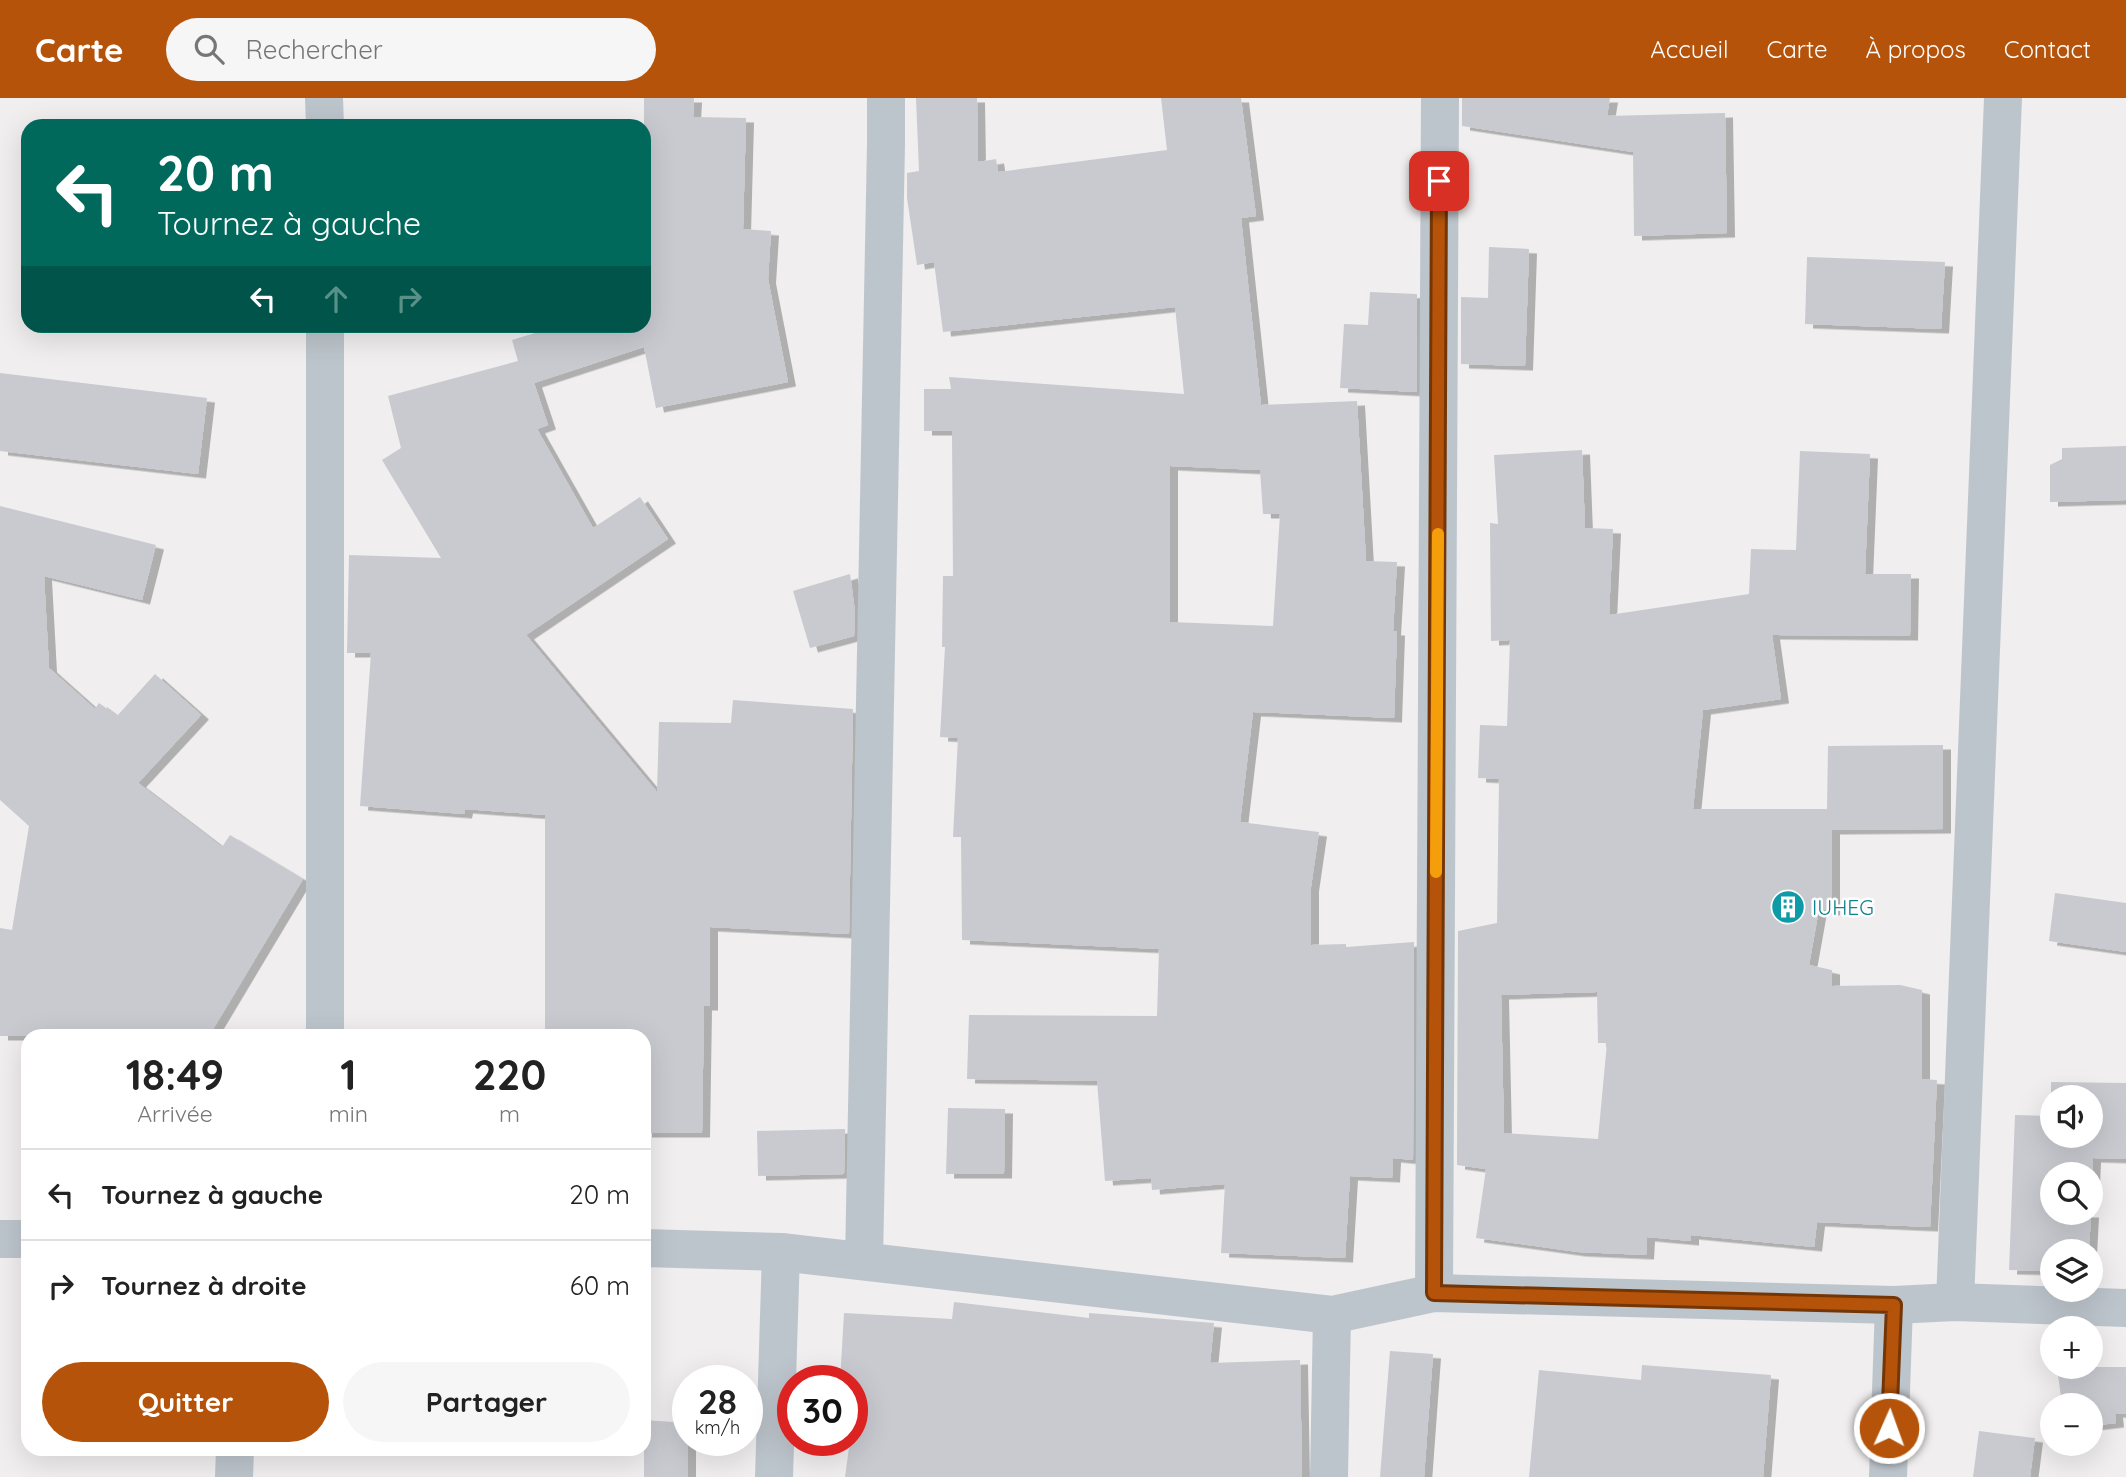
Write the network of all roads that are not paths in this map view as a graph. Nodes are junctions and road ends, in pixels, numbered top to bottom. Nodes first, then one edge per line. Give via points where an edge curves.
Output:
1 (324, 98) edge
2 (886, 98) edge
3 (1440, 98) edge
4 (2003, 98) edge
5 (325, 119) edge
6 (325, 333) edge
7 (325, 1029) edge
8 (0, 1239) edge
9 (21, 1239) edge
10 (651, 1248) edge
11 (781, 1252) junction
12 (864, 1261) junction
13 (1434, 1293) junction
14 (1955, 1302) junction
15 (1894, 1305) junction
16 (2126, 1308) edge
17 (1332, 1315) junction
18 (235, 1456) edge
19 (234, 1477) edge
20 (774, 1477) edge
21 (1329, 1477) edge
22 (1888, 1477) edge

1 - 5 street
2 - 12 street
3 - 13 street
4 - 14 street
6 - 7 street
8 - 9 street
10 - 11 street
11 - 12 street
11 - 20 street
12 - 17 street
13 - 15 street
13 - 17 street
14 - 15 street
14 - 16 street
15 - 22 street
17 - 21 street
18 - 19 street

